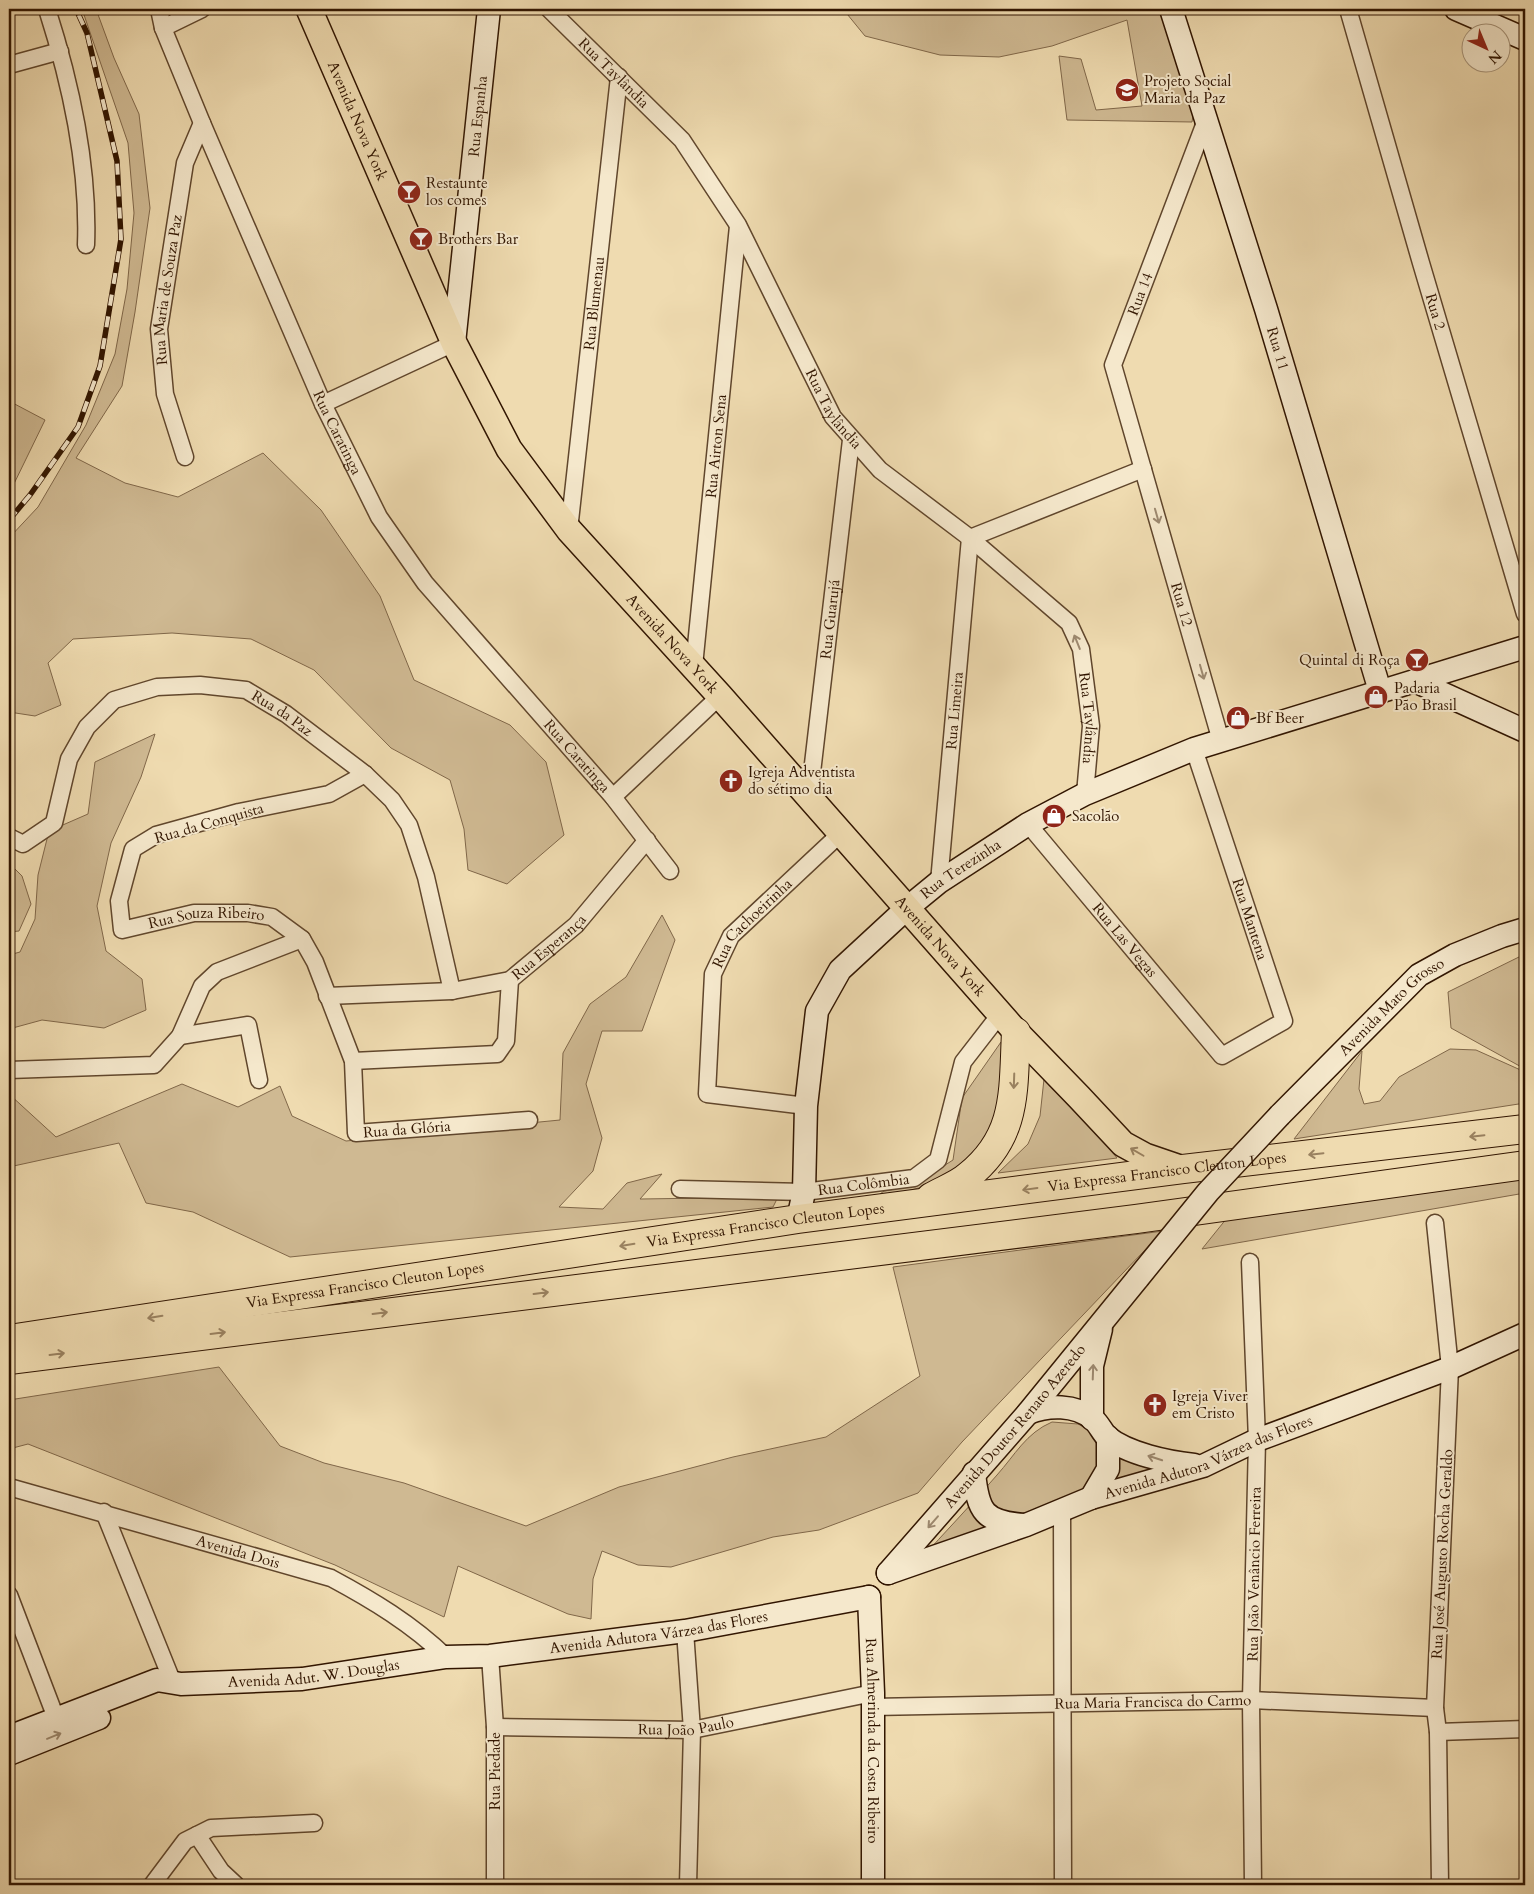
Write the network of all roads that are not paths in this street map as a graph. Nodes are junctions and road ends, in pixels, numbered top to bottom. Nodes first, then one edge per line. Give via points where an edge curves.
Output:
1 (46, 9) edge
2 (159, 9) edge
3 (202, 9) edge
4 (308, 9) edge
5 (489, 9) edge
6 (549, 9) edge
7 (1171, 9) edge
8 (1348, 9) edge
9 (1456, 9) edge
10 (163, 28) junction
11 (1525, 39) edge
12 (60, 51) junction
13 (9, 65) edge
14 (619, 77) junction
15 (1206, 120) junction
16 (202, 123) junction
17 (738, 225) junction
18 (86, 245) dead end
19 (454, 343) junction
20 (323, 404) junction
21 (850, 440) junction
22 (185, 457) dead end
23 (1143, 470) junction
24 (569, 530) junction
25 (970, 538) junction
26 (1525, 614) edge
27 (1525, 647) edge
28 (694, 666) junction
29 (1415, 681) junction
30 (1380, 691) junction
31 (720, 696) junction
32 (1525, 731) edge
33 (1221, 740) junction
34 (1194, 749) junction
35 (365, 774) junction
36 (1085, 794) junction
37 (613, 797) junction
38 (809, 798) junction
39 (1028, 824) junction
40 (840, 834) junction
41 (9, 837) edge
42 (646, 840) junction
43 (670, 871) dead end
44 (939, 882) junction
45 (906, 909) junction
46 (1525, 929) edge
47 (122, 930) joint
48 (302, 939) junction
49 (510, 980) junction
50 (452, 991) junction
51 (327, 996) junction
52 (1009, 1023) junction
53 (180, 1036) junction
54 (1222, 1056) joint
55 (353, 1061) junction
56 (9, 1070) edge
57 (260, 1080) dead end
58 (806, 1106) junction
59 (529, 1120) dead end
60 (1525, 1129) edge
61 (1525, 1165) edge
62 (1183, 1169) junction
63 (680, 1189) dead end
64 (804, 1192) junction
65 (916, 1205) junction
66 (798, 1219) junction
67 (1435, 1223) dead end
68 (1250, 1262) dead end
69 (1138, 1278) joint
70 (1102, 1326) junction
71 (1525, 1334) edge
72 (9, 1339) edge
73 (9, 1360) edge
74 (1450, 1368) junction
75 (1028, 1413) junction
76 (1092, 1419) junction
77 (1108, 1438) junction
78 (1256, 1440) junction
79 (1203, 1466) junction
80 (974, 1473) junction
81 (9, 1486) edge
82 (1091, 1498) junction
83 (1062, 1510) junction
84 (104, 1512) junction
85 (1026, 1526) junction
86 (888, 1573) junction
87 (9, 1595) edge
88 (869, 1597) junction
89 (685, 1631) junction
90 (490, 1656) junction
91 (446, 1657) junction
92 (177, 1684) junction
93 (873, 1700) junction
94 (1252, 1700) junction
95 (1063, 1703) junction
96 (1435, 1708) junction
97 (56, 1718) junction
98 (495, 1727) junction
99 (1525, 1729) edge
100 (692, 1730) junction
101 (1438, 1732) junction
102 (9, 1737) edge
103 (9, 1754) edge
104 (314, 1823) dead end
105 (197, 1835) junction
106 (152, 1885) edge
107 (236, 1885) edge
108 (495, 1885) edge
109 (688, 1885) edge
110 (873, 1885) edge
111 (1063, 1885) edge
112 (1253, 1885) edge
113 (1440, 1885) edge

1 - 12 street
2 - 10 street, Rua Caratinga
3 - 10 street
4 - 19 main road, Avenida Nova York
5 - 19 street, Rua Espanha
6 - 14 street, Rua Taylândia
7 - 15 street, Rua 11
8 - 26 street, Rua 2
9 - 11 street
10 - 16 street, Rua Caratinga
12 - 13 street
12 - 18 street via 84,165
14 - 17 street, Rua Taylândia via 682,140
14 - 24 street, Rua Blumenau
15 - 23 street, Rua 14 via 1113,365
15 - 30 street, Rua 11
16 - 20 street, Rua Caratinga
16 - 22 street, Rua Maria de Souza Paz via 185,163 159,329 165,394
17 - 21 street, Rua Taylândia via 833,417
17 - 28 street, Rua Airton Sena
19 - 20 street
19 - 24 main road, Avenida Nova York via 509,448
20 - 37 street, Rua Caratinga via 379,517 426,583
21 - 25 street, Rua Taylândia via 880,470
21 - 38 street, Rua Guarujá
23 - 25 street
23 -> 33 street, Rua 12
24 - 28 main road, Avenida Nova York
36 -> 25 street, Rua Taylândia via 1091,726 1080,650 1069,623
25 - 44 street, Rua Limeira
27 - 29 street, Rua Terezinha
28 - 31 main road, Avenida Nova York
29 - 30 street, Rua Terezinha
29 - 32 street
30 - 33 street, Rua Terezinha
31 - 37 street, Rua Caratinga
31 - 38 main road, Avenida Nova York
33 - 34 street, Rua Terezinha
34 - 36 street, Rua Terezinha
34 - 54 street, Rua Mantena via 1284,1021
35 - 41 street, Rua da Paz via 286,714 246,690 200,685 157,687 114,700 87,728 69,759 54,823 23,844
35 - 47 street, Rua da Conquista via 329,794 239,812 156,835 133,849 119,901
35 - 50 street, Rua da Paz via 392,800 409,825 426,877
36 - 39 street, Rua Terezinha
37 - 42 street, Rua Caratinga
38 - 40 main road, Avenida Nova York
39 - 44 street, Rua Terezinha
39 - 54 street, Rua Las Vegas
40 - 45 main road, Avenida Nova York
40 - 58 street, Rua Cachoeirinha via 730,936 713,974 707,1094
42 - 43 street, Rua Caratinga
42 - 49 street, Rua Esperança via 576,925
44 - 45 street, Rua Terezinha
45 - 52 main road, Avenida Nova York
45 - 58 street, Rua Terezinha via 840,970 817,1011
46 - 69 street, Avenida Mato Grosso, bridge via 1455,955 1419,975 1208,1192
47 - 48 street, Rua Souza Ribeiro via 194,913 248,913 272,918
48 - 51 street, Rua Souza Ribeiro via 315,962
48 - 53 street via 217,972 202,986
49 - 50 street, Rua Esperança
49 - 55 street via 506,1041 497,1054
50 - 51 street, Rua Esperança
51 - 55 street, Rua Souza Ribeiro
62 -> 52 main road, Avenida Nova York via 1145,1156 1123,1144
52 - 64 street, Rua Colômbia via 963,1062 938,1160 914,1178
52 -> 65 highway via 1013,1104 998,1145 968,1177
53 - 56 street via 154,1065
53 - 57 street via 248,1025
55 - 59 street, Rua da Glória via 356,1133
58 - 64 street, Rua Terezinha
60 -> 62 highway, Via Expressa Francisco Cleuton Lopes
73 -> 61 highway, Via Expressa Francisco Cleuton Lopes via 1136,1219
62 -> 65 highway, Via Expressa Francisco Cleuton Lopes
63 - 64 street, Rua Colômbia
64 - 66 street, Rua Terezinha
65 - 66 highway, Via Expressa Francisco Cleuton Lopes
66 -> 72 highway, Via Expressa Francisco Cleuton Lopes
67 - 74 street, Rua José Augusto Rocha Geraldo
68 - 78 street, Rua João Venâncio Ferreira
69 - 70 street, Avenida Doutor Renato Azeredo
70 - 75 street, Avenida Doutor Renato Azeredo
76 -> 70 street via 1092,1366
71 - 74 street, Avenida Adutora Várzea das Flores
74 - 78 street, Avenida Adutora Várzea das Flores
74 - 96 street, Rua José Augusto Rocha Geraldo
75 - 76 street via 1044,1406 1072,1409
75 - 80 street, Avenida Doutor Renato Azeredo
76 - 77 street
79 -> 77 street via 1168,1462 1138,1453
77 - 82 street via 1108,1470
78 - 79 street, Avenida Adutora Várzea das Flores
78 - 94 street, Rua João Venâncio Ferreira
79 - 82 street, Avenida Adutora Várzea das Flores
80 - 85 street via 976,1496 984,1512 1001,1523
80 -> 86 street, Avenida Doutor Renato Azeredo
81 - 84 street, Avenida Dois
82 - 83 street, Avenida Adutora Várzea das Flores
83 - 85 street, Avenida Adutora Várzea das Flores
83 - 95 street
84 - 91 street, Avenida Dois via 331,1578 370,1599 425,1636
84 - 92 street
85 - 86 street, Avenida Adutora Várzea das Flores
86 - 88 street, Avenida Doutor Renato Azeredo
87 - 97 street
88 - 89 street, Avenida Adutora Várzea das Flores
88 - 93 street, Rua Almerinda da Costa Ribeiro
89 - 90 street, Avenida Adutora Várzea das Flores
89 - 100 street
90 - 91 street, Avenida Adutora Várzea das Flores
90 - 98 street, Rua Piedade
91 - 92 street, Avenida Adut. W. Douglas via 302,1679
92 - 97 street, Avenida Adut. W. Douglas via 157,1680
103 -> 92 street, Avenida Adut. W. Douglas
93 - 95 street, Rua Maria Francisca do Carmo
93 - 100 street, Rua João Paulo
93 - 110 street, Rua Almerinda da Costa Ribeiro
94 - 95 street, Rua Maria Francisca do Carmo
94 - 96 street, Rua Maria Francisca do Carmo
94 - 112 street, Rua João Venâncio Ferreira
95 - 111 street
96 - 101 street, Rua José Augusto Rocha Geraldo
97 - 102 street, Avenida Adut. W. Douglas
98 - 100 street, Rua João Paulo
98 - 108 street, Rua Piedade
99 - 101 street
100 - 109 street
101 - 113 street, Rua José Augusto Rocha Geraldo
104 - 105 street via 211,1828
105 - 106 street via 185,1841
105 - 107 street via 221,1871

